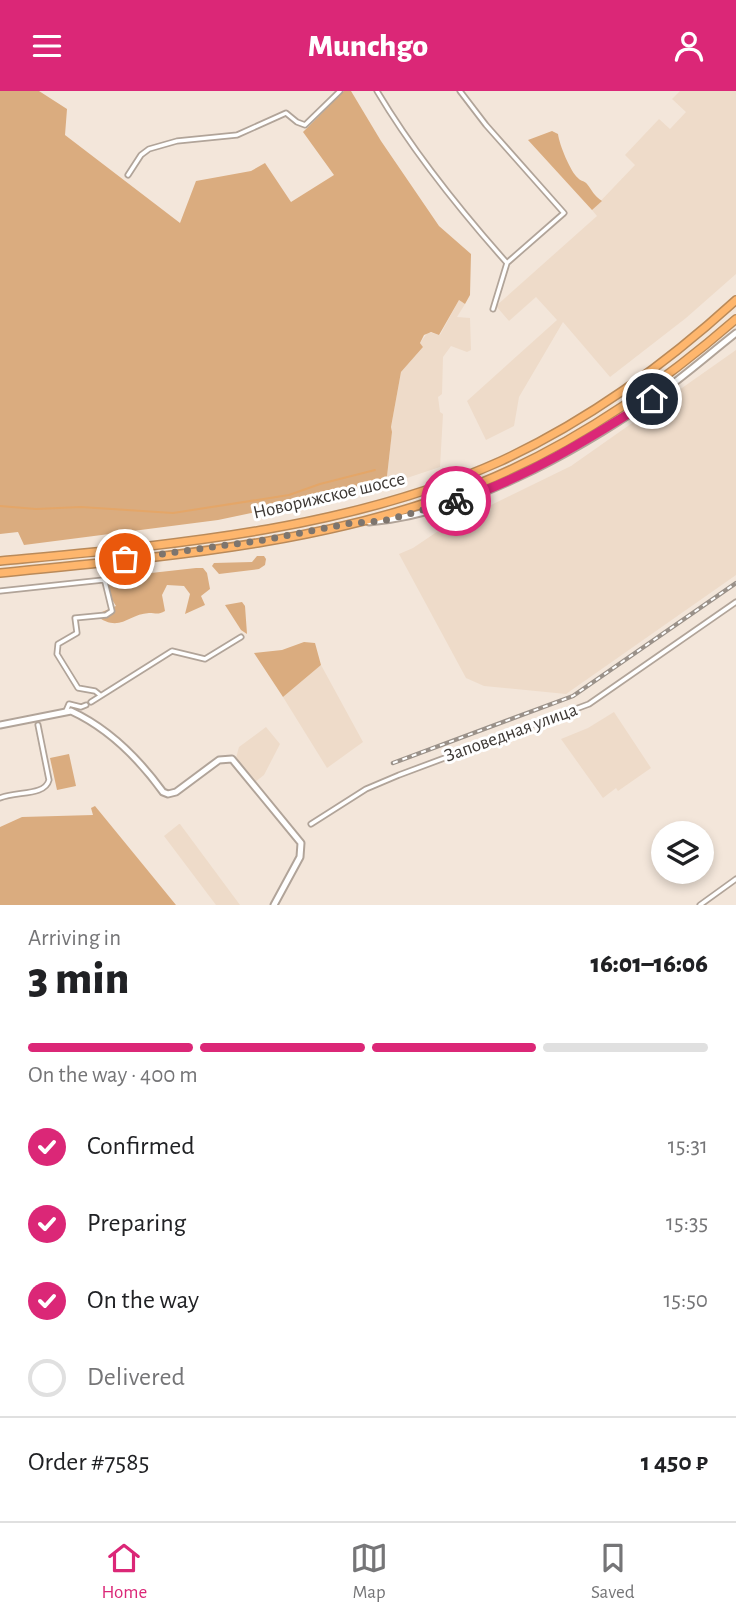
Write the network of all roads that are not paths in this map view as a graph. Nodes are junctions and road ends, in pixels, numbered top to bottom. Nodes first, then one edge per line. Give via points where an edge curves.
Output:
1 (340, 91) edge
2 (377, 91) edge
3 (460, 91) edge
4 (128, 175) dead end
5 (507, 263) junction
6 (736, 300) edge
7 (493, 309) dead end
8 (736, 319) edge
9 (736, 333) edge
10 (352, 523) junction
11 (0, 561) edge
12 (0, 573) edge
13 (0, 591) edge
14 (736, 602) edge
15 (240, 637) dead end
16 (100, 695) junction
17 (66, 711) junction
18 (0, 725) edge
19 (38, 725) dead end
20 (0, 798) edge
21 (311, 824) dead end
22 (736, 879) edge
23 (274, 905) edge
24 (699, 905) edge

1 - 4 street via 305,125 286,113 237,135 163,144 141,155
2 - 5 street via 429,169
3 - 5 street via 564,213
5 - 7 street
6 - 11 highway, Новорижское шоссе via 658,365 575,421 502,460 435,486 358,509 264,529
8 - 10 highway, Новорижское шоссе via 652,388 572,439 471,487
9 - 10 street via 652,399 559,457 441,506 383,521
10 - 12 highway, Новорижское шоссе via 206,549
13 - 16 street via 105,582 111,611 75,618 77,632 58,644 57,654 78,688
14 - 21 street, Заповедная улица via 589,704 377,784
15 - 16 street via 205,659 172,651
16 - 17 street via 81,707 68,703
17 - 18 street
17 - 23 street via 119,743 165,793 176,792 219,760 235,761 301,843 300,857
19 - 20 street via 48,785
22 - 24 street

